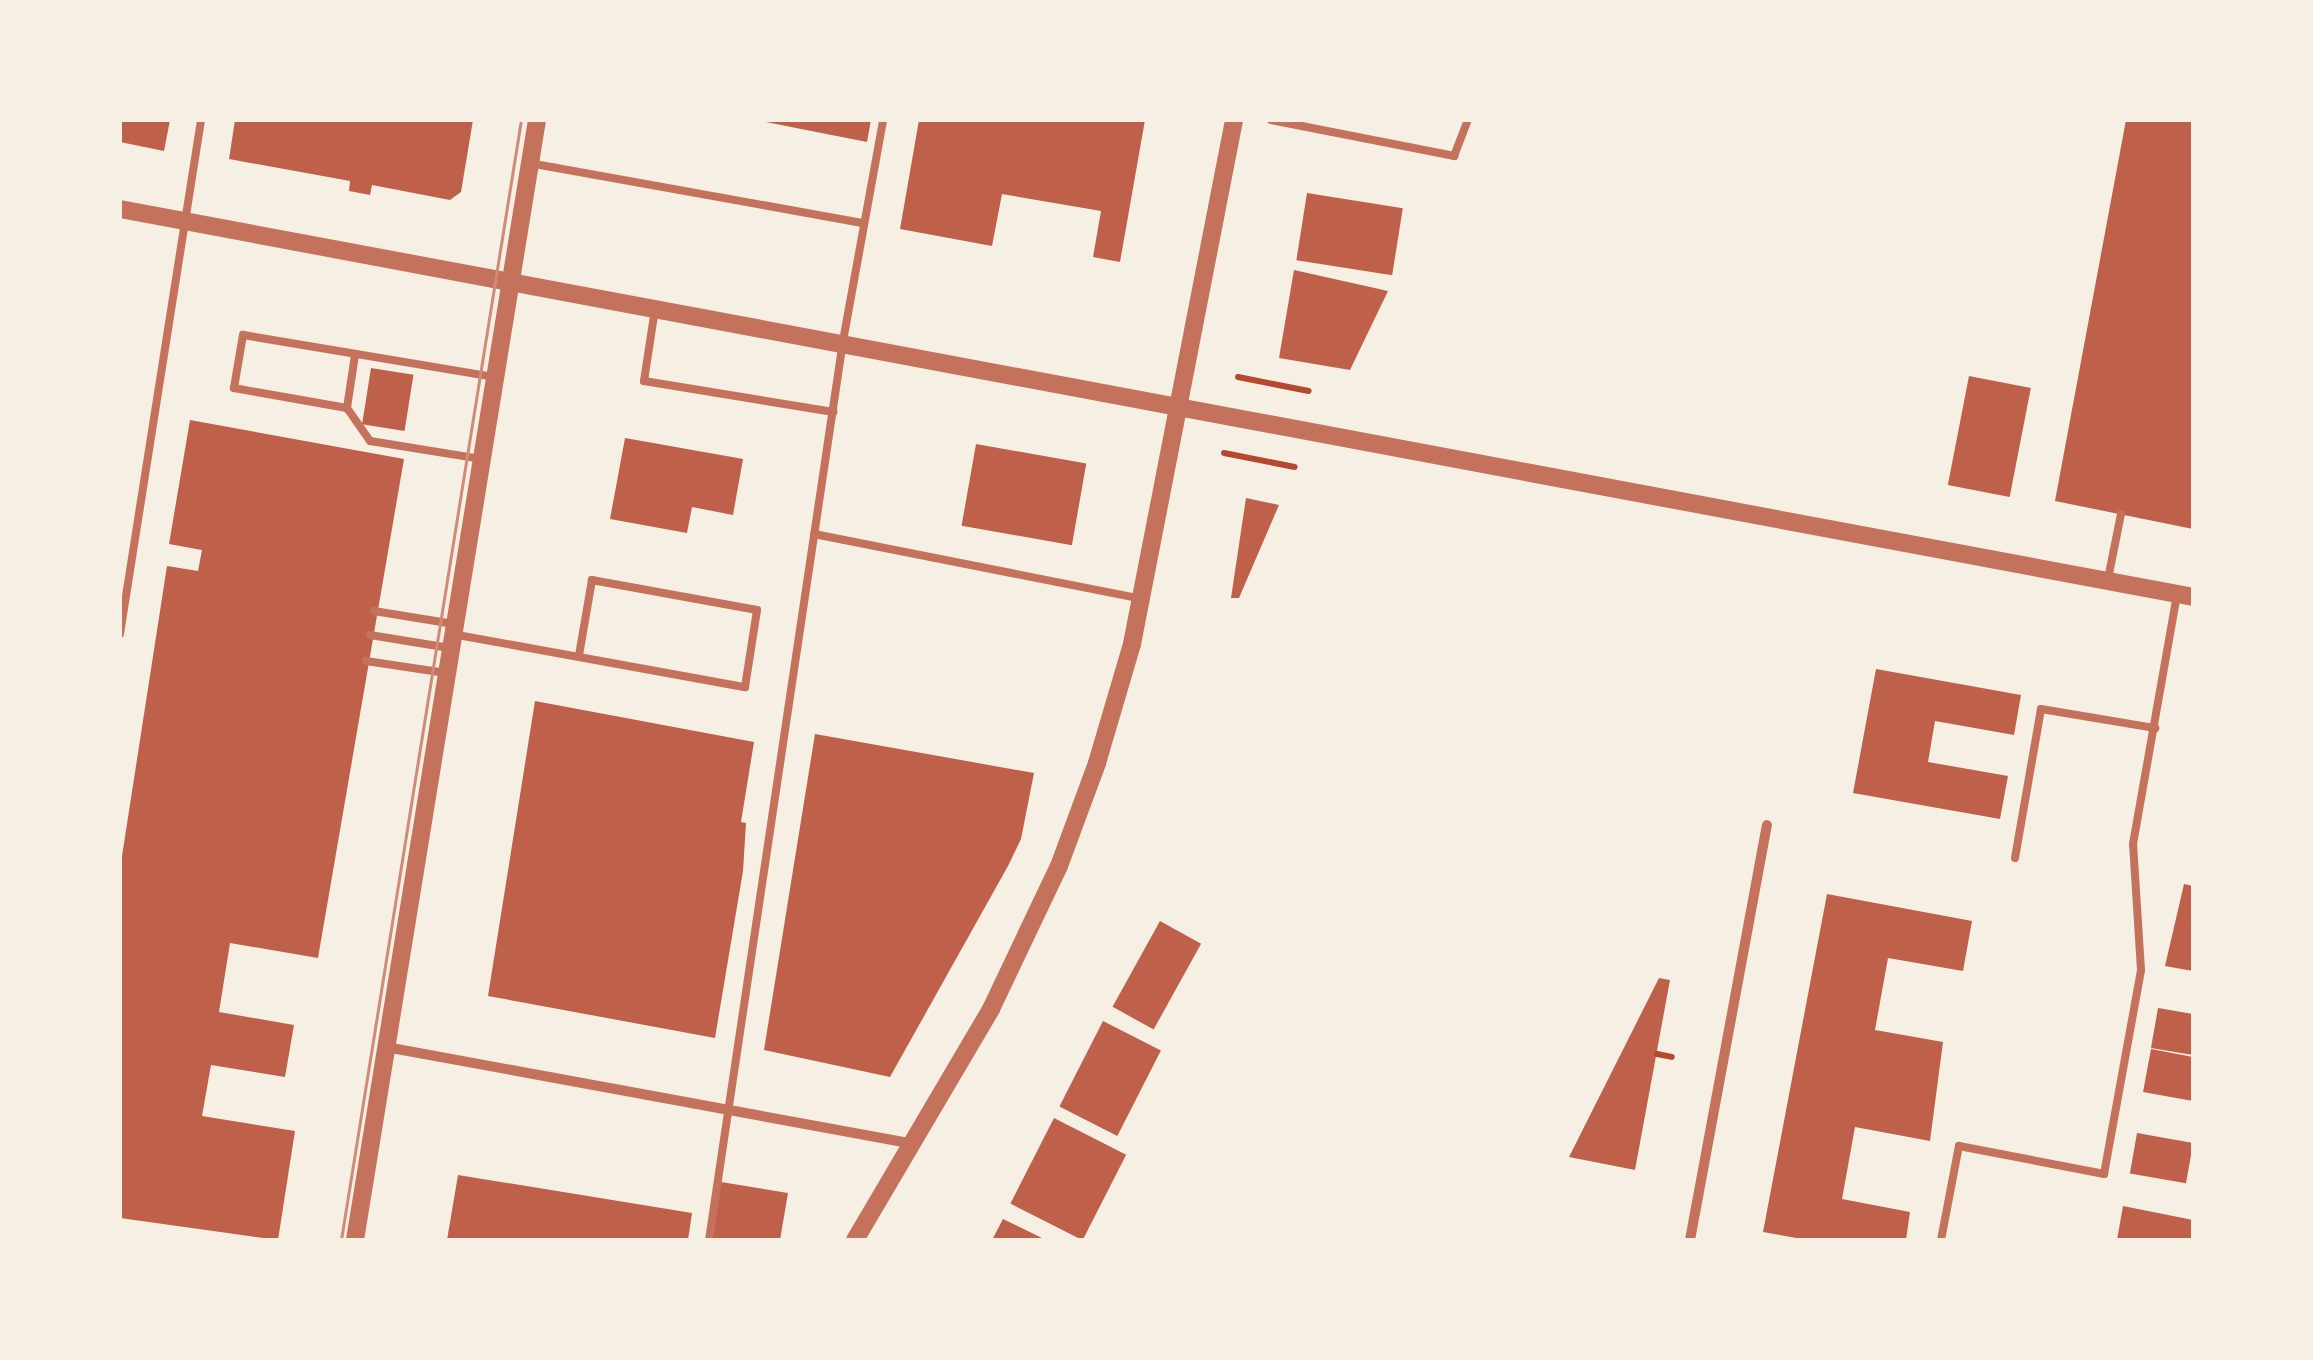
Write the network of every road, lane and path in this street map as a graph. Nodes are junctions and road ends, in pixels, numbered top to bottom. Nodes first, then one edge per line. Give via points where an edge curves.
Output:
1 (201, 120) edge
2 (536, 120) edge
3 (884, 120) edge
4 (1234, 120) edge
5 (1271, 120) edge
6 (1468, 120) edge
7 (529, 164) junction
8 (120, 209) edge
9 (185, 222) junction
10 (864, 223) junction
11 (509, 284) junction
12 (655, 309) junction
13 (843, 342) junction
14 (355, 355) junction
15 (1238, 377) dead end
16 (494, 378) junction
17 (1309, 391) dead end
18 (347, 408) junction
19 (832, 412) junction
20 (1224, 454) dead end
21 (480, 459) junction
22 (1295, 467) dead end
23 (2121, 514) dead end
24 (814, 534) junction
25 (2108, 581) junction
26 (2185, 595) edge
27 (1141, 598) junction
28 (374, 611) dead end
29 (120, 634) edge
30 (370, 635) dead end
31 (452, 635) junction
32 (579, 655) junction
33 (366, 661) dead end
34 (446, 674) junction
35 (2155, 728) junction
36 (1766, 825) dead end
37 (2016, 858) dead end
38 (386, 1047) junction
39 (1656, 1054) dead end
40 (1672, 1057) dead end
41 (729, 1108) junction
42 (914, 1144) junction
43 (355, 1240) edge
44 (709, 1240) edge
45 (855, 1240) edge
46 (1690, 1240) edge
47 (1941, 1240) edge

1 - 9 lane
2 - 7 street
3 - 10 lane
4 - 27 street
5 - 6 lane via 1454,156
7 - 10 lane
7 - 11 street
8 - 9 street
9 - 11 street
9 - 29 lane
10 - 13 lane
11 - 12 street
11 - 16 street
12 - 13 street
12 - 19 lane via 644,381
13 - 19 lane
13 - 25 street
14 - 16 lane
14 - 18 lane
14 - 18 lane via 243,335 234,388
15 - 17 path
16 - 21 street
18 - 21 lane via 370,442
19 - 24 lane
20 - 22 path
21 - 31 street
23 - 25 lane
24 - 27 lane
24 - 41 lane
25 - 26 street
26 - 35 lane
27 - 42 street via 1097,763 1059,866 991,1009
28 - 31 lane
30 - 31 lane
31 - 32 lane
31 - 34 street
32 - 32 lane via 745,687 757,610 592,580
33 - 34 lane
34 - 38 street
35 - 37 lane via 2042,709
35 - 47 lane via 2133,844 2142,970 2104,1174 1958,1146
36 - 46 street
38 - 41 street
38 - 43 street
39 - 40 path
41 - 42 street
41 - 44 lane
42 - 45 street

